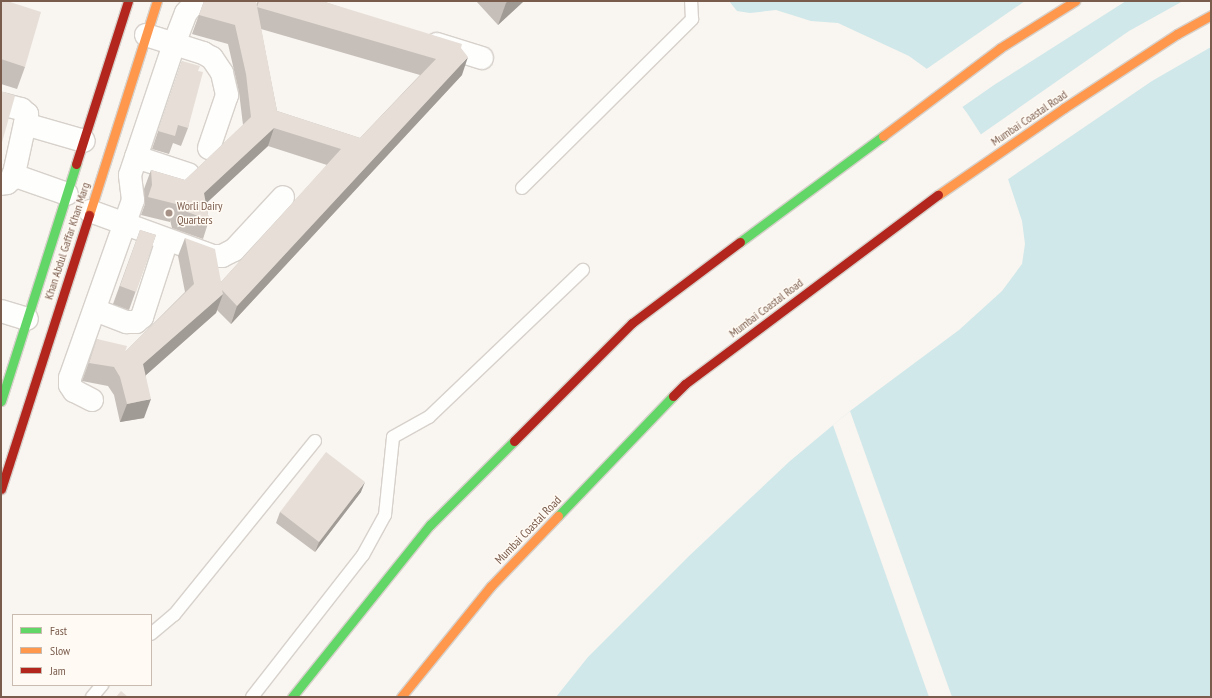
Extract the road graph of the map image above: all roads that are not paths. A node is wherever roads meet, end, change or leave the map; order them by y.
1 (128, 1) edge
2 (157, 1) edge
3 (196, 1) edge
4 (690, 1) edge
5 (1075, 1) edge
6 (1211, 15) edge
7 (146, 35) junction
8 (416, 37) edge
9 (174, 44) junction
10 (482, 58) dead end
11 (1, 104) edge
12 (25, 124) junction
13 (84, 141) junction
14 (209, 148) dead end
15 (136, 157) junction
16 (188, 174) dead end
17 (7, 179) edge
18 (522, 188) dead end
19 (67, 194) junction
20 (283, 197) dead end
21 (90, 211) junction
22 (126, 224) junction
23 (167, 240) junction
24 (583, 270) dead end
25 (95, 310) junction
26 (1, 311) edge
27 (27, 319) junction
28 (92, 400) dead end
29 (1, 401) edge
30 (315, 441) dead end
31 (1, 489) edge
32 (152, 633) edge
33 (101, 686) edge
34 (92, 697) edge
35 (252, 697) edge
36 (292, 697) edge
37 (401, 697) edge

1 - 13 main road, Khan Abdul Gaffar Khan Marg
2 - 7 main road, Khan Abdul Gaffar Khan Marg
3 - 9 street
4 - 18 lane
5 - 36 main road
6 - 37 main road, Mumbai Coastal Road
7 - 9 street
7 - 21 main road, Khan Abdul Gaffar Khan Marg
8 - 10 street
9 - 14 street
9 - 15 street
11 - 12 street
12 - 13 street
12 - 17 street
13 - 19 main road, Khan Abdul Gaffar Khan Marg
15 - 16 street
15 - 22 street
17 - 19 street
19 - 27 main road, Khan Abdul Gaffar Khan Marg
20 - 23 street
21 - 22 street
21 - 31 main road, Khan Abdul Gaffar Khan Marg
22 - 23 street
22 - 25 street
23 - 25 street
24 - 35 lane
25 - 28 street
26 - 27 street
27 - 29 main road, Khan Abdul Gaffar Khan Marg
30 - 32 lane
33 - 34 lane

